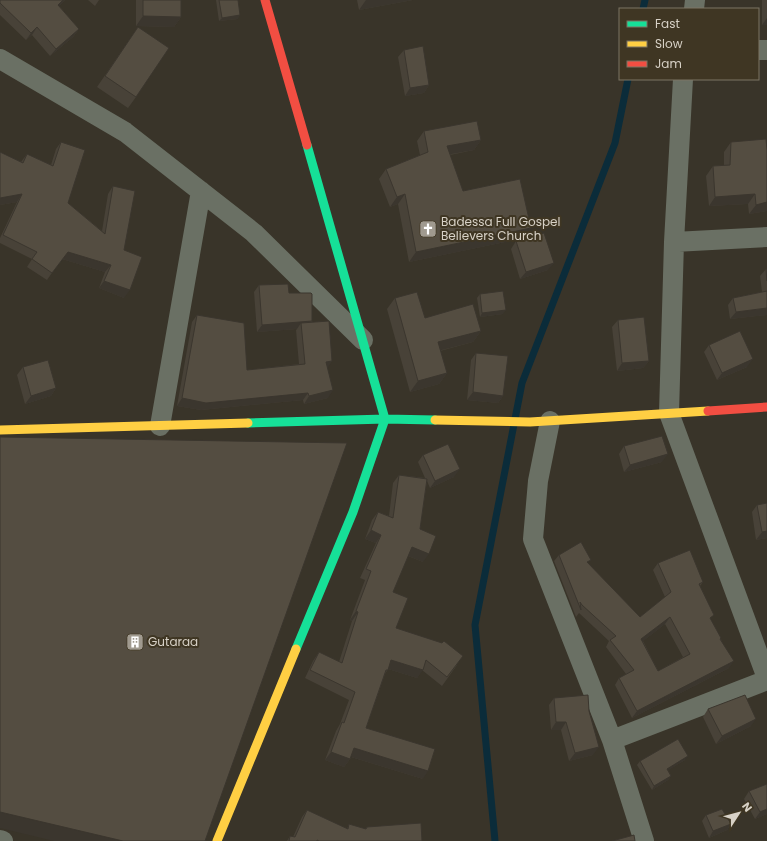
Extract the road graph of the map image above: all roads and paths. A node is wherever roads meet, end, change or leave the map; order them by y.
1 (265, 0) edge
2 (0, 60) edge
3 (683, 80) edge
4 (201, 191) junction
5 (767, 237) edge
6 (674, 242) junction
7 (364, 340) junction
8 (767, 407) edge
9 (669, 413) junction
10 (385, 419) junction
11 (550, 421) junction
12 (160, 426) junction
13 (0, 430) edge
14 (767, 679) edge
15 (612, 740) junction
16 (0, 840) edge
17 (3, 841) edge
18 (217, 841) edge
19 (644, 841) edge

1 - 7 street
2 - 4 street
3 - 6 street
4 - 7 street
4 - 12 street
5 - 6 street
6 - 9 street
7 - 10 street
8 - 9 street
9 - 11 street
9 - 14 street
10 - 11 street
10 - 12 street
10 - 18 street
11 - 15 street
12 - 13 street
14 - 15 street
15 - 19 street
16 - 17 street

